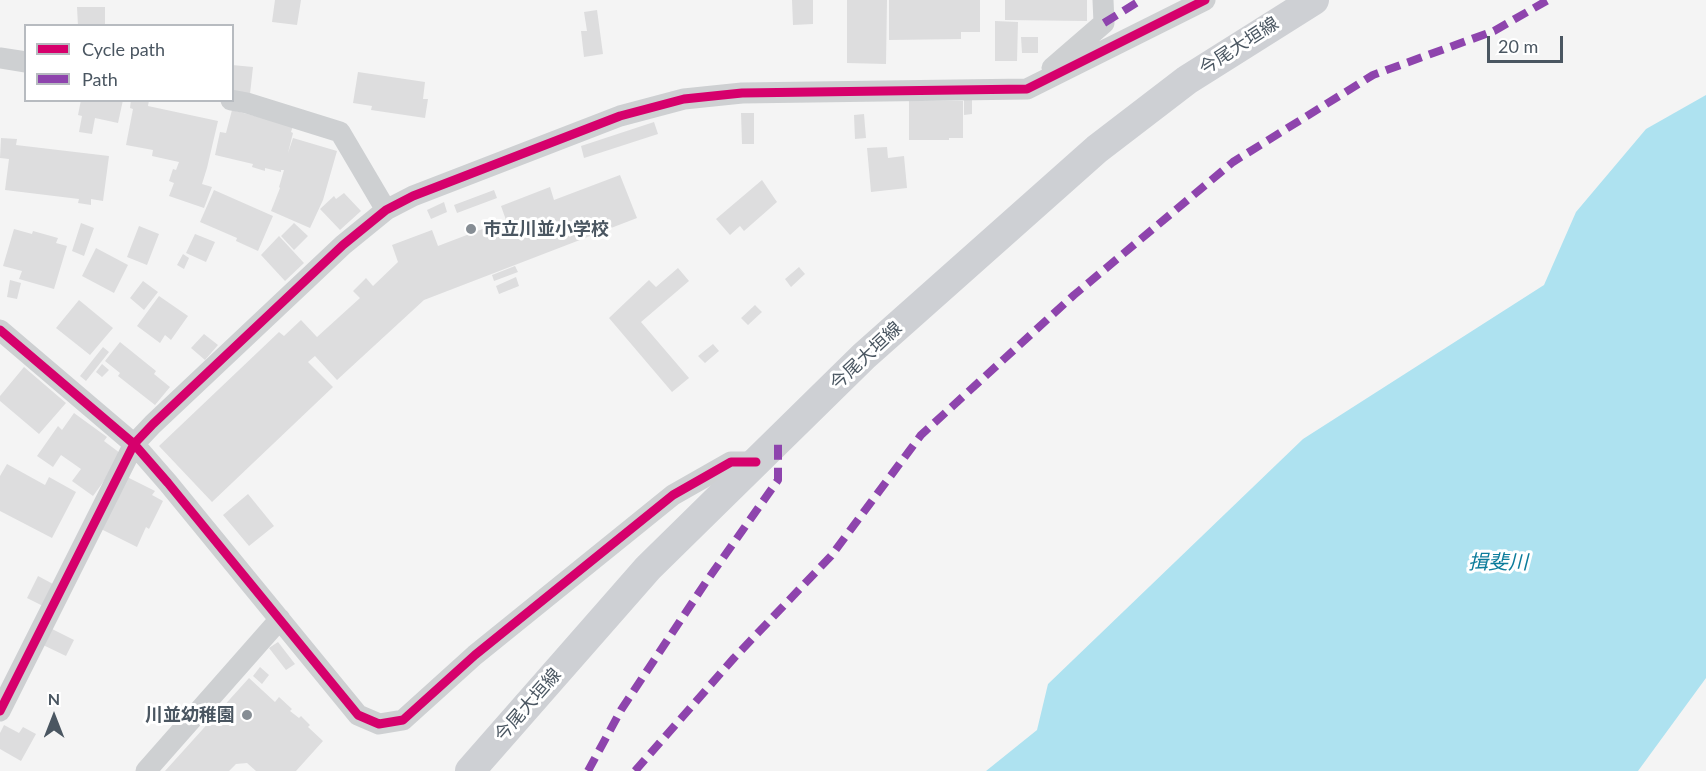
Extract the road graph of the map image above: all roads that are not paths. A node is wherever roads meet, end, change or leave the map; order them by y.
1 (1103, 0) edge
2 (1205, 0) edge
3 (1314, 0) edge
4 (0, 58) edge
5 (24, 62) edge
6 (1027, 89) junction
7 (234, 101) edge
8 (386, 210) junction
9 (0, 330) edge
10 (134, 444) junction
11 (756, 462) junction
12 (280, 619) junction
13 (0, 711) edge
14 (146, 771) edge
15 (470, 771) edge

1 - 6 street
2 - 6 street
3 - 11 main road, 今尾大垣線
4 - 5 street
6 - 8 street
7 - 8 street
8 - 10 street
9 - 10 street
10 - 12 street
10 - 13 street
11 - 12 street
11 - 15 main road, 今尾大垣線
12 - 14 street

